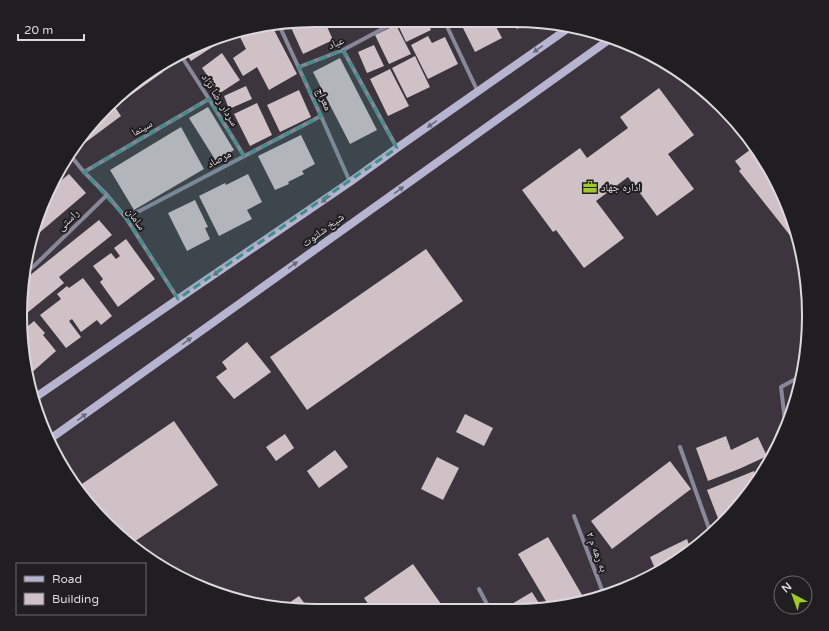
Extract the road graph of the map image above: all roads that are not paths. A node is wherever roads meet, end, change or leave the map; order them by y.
1 (386, 27) edge
2 (447, 27) edge
3 (281, 29) edge
4 (563, 32) edge
5 (606, 42) edge
6 (344, 50) junction
7 (183, 59) edge
8 (299, 67) junction
9 (478, 92) junction
10 (209, 99) junction
11 (321, 116) junction
12 (397, 148) junction
13 (244, 156) junction
14 (73, 159) edge
15 (84, 172) junction
16 (350, 182) junction
17 (107, 195) junction
18 (126, 218) junction
19 (31, 268) edge
20 (178, 299) junction
21 (794, 380) edge
22 (39, 396) edge
23 (784, 415) edge
24 (54, 436) edge
25 (680, 447) dead end
26 (574, 516) dead end
27 (709, 528) edge
28 (479, 589) dead end
29 (602, 590) edge
30 (487, 604) edge

1 - 6 street, عباد
2 - 9 street
3 - 8 street, معراج
4 -> 9 main road
24 -> 5 main road, شیخ شلتوت
6 - 8 street, عباد
6 - 12 street
7 - 10 street, سردار رضا نژاد
8 - 11 street, معراج
9 -> 12 main road
10 - 13 street, سردار رضا نژاد
10 - 15 street, سینما
11 - 13 street, مرصاد
11 - 16 street, معراج
12 - 16 main road
13 - 18 street, مرصاد
14 - 15 street, سامان
15 - 17 street, سامان
16 -> 20 main road
17 - 18 street, سامان
17 - 19 street, راستی
18 - 20 street, سامان
20 - 22 main road
21 - 23 street
25 - 27 street
26 - 29 street, به رهه م ۲
28 - 30 street

